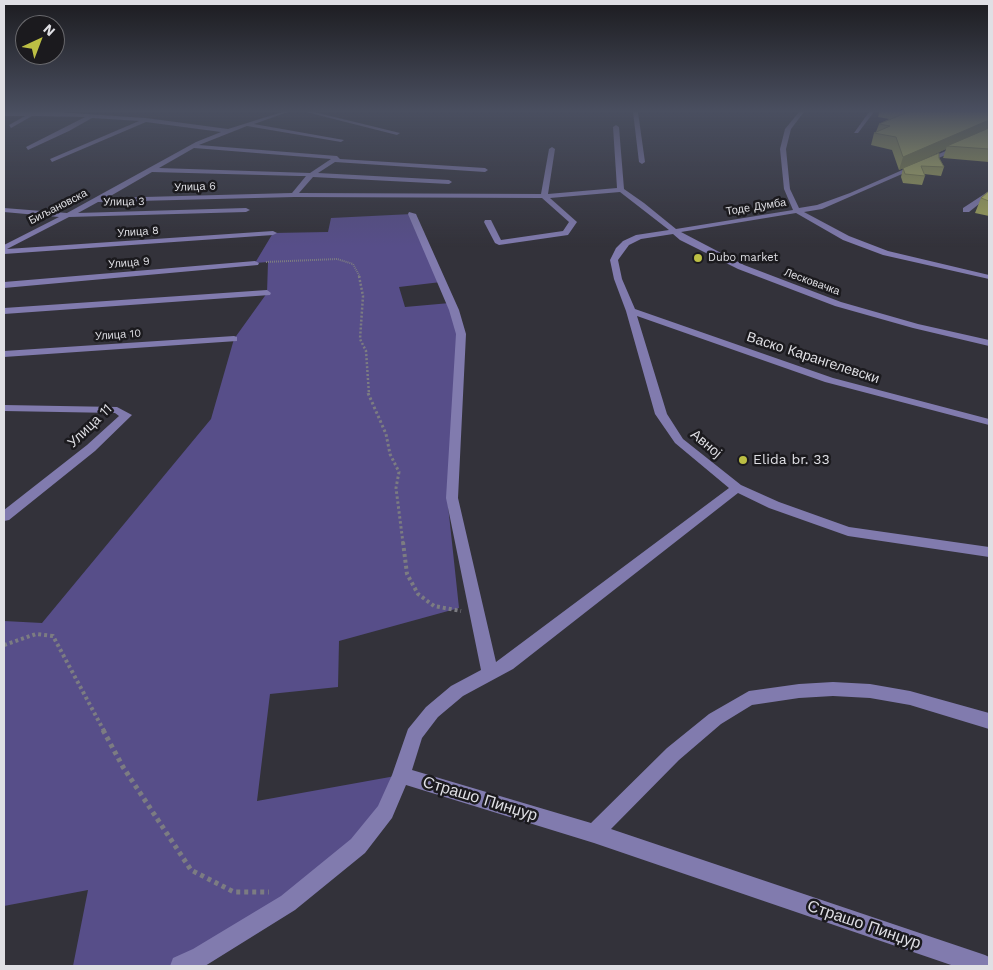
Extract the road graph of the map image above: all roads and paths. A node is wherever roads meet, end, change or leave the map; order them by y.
1 (58, 157) edge
2 (171, 157) edge
3 (292, 157) edge
4 (329, 157) edge
5 (551, 157) edge
6 (620, 157) edge
7 (641, 157) edge
8 (784, 157) edge
9 (936, 157) edge
10 (52, 160) dead end
11 (334, 160) junction
12 (642, 162) dead end
13 (149, 170) junction
14 (485, 170) dead end
15 (270, 173) junction
16 (311, 175) junction
17 (449, 182) dead end
18 (621, 190) junction
19 (989, 193) edge
20 (294, 194) junction
21 (544, 196) junction
22 (96, 200) junction
23 (4, 210) edge
24 (246, 210) dead end
25 (966, 210) dead end
26 (797, 211) junction
27 (67, 214) junction
28 (412, 214) dead end
29 (488, 222) dead end
30 (671, 230) junction
31 (273, 233) dead end
32 (4, 242) edge
33 (14, 242) junction
34 (4, 248) edge
35 (4, 252) edge
36 (255, 263) joint
37 (989, 277) edge
38 (4, 285) edge
39 (267, 293) dead end
40 (4, 311) edge
41 (631, 311) junction
42 (234, 339) dead end
43 (989, 343) edge
44 (4, 354) edge
45 (4, 408) edge
46 (989, 422) edge
47 (737, 488) junction
48 (4, 516) edge
49 (989, 552) edge
50 (478, 613) junction
51 (4, 645) edge
52 (490, 673) junction
53 (989, 721) edge
54 (401, 775) junction
55 (594, 834) junction
56 (271, 892) dead end
57 (181, 966) edge
58 (985, 966) edge

1 - 10 street
2 - 13 street, Биљановска
3 - 15 street
4 - 11 street
5 - 21 street
6 - 18 street
7 - 12 street
8 - 26 street, Тоде Думба
9 - 26 street
11 - 14 street
11 - 16 street
13 - 15 street
13 - 22 street, Биљановска
15 - 16 street
16 - 17 street
16 - 20 street
18 - 21 street, Улица 6
18 - 30 street, Лесковачка
19 - 25 street
20 - 21 street, Улица 6
20 - 22 street, Улица 6
21 - 29 street
22 - 27 street, Биљановска
23 - 27 street, Улица 3
24 - 27 street, Улица 3
26 - 30 street, Тоде Думба
26 - 37 street
27 - 33 street, Биљановска
28 - 50 street
30 - 41 street, Авној
30 - 43 street, Лесковачка
31 - 35 street, Улица 8
32 - 33 street
33 - 34 street, Биљановска
36 - 38 street, Улица 9
36 - 50 path
39 - 40 street
41 - 46 street, Васко Карангелевски
41 - 47 street, Авној
42 - 44 street, Улица 10
45 - 48 street, Улица 11
47 - 49 street, Авној
47 - 52 street
50 - 52 street
51 - 56 path
52 - 54 street
53 - 55 street
54 - 55 street, Страшо Пинџур
54 - 57 street
55 - 58 street, Страшо Пинџур

